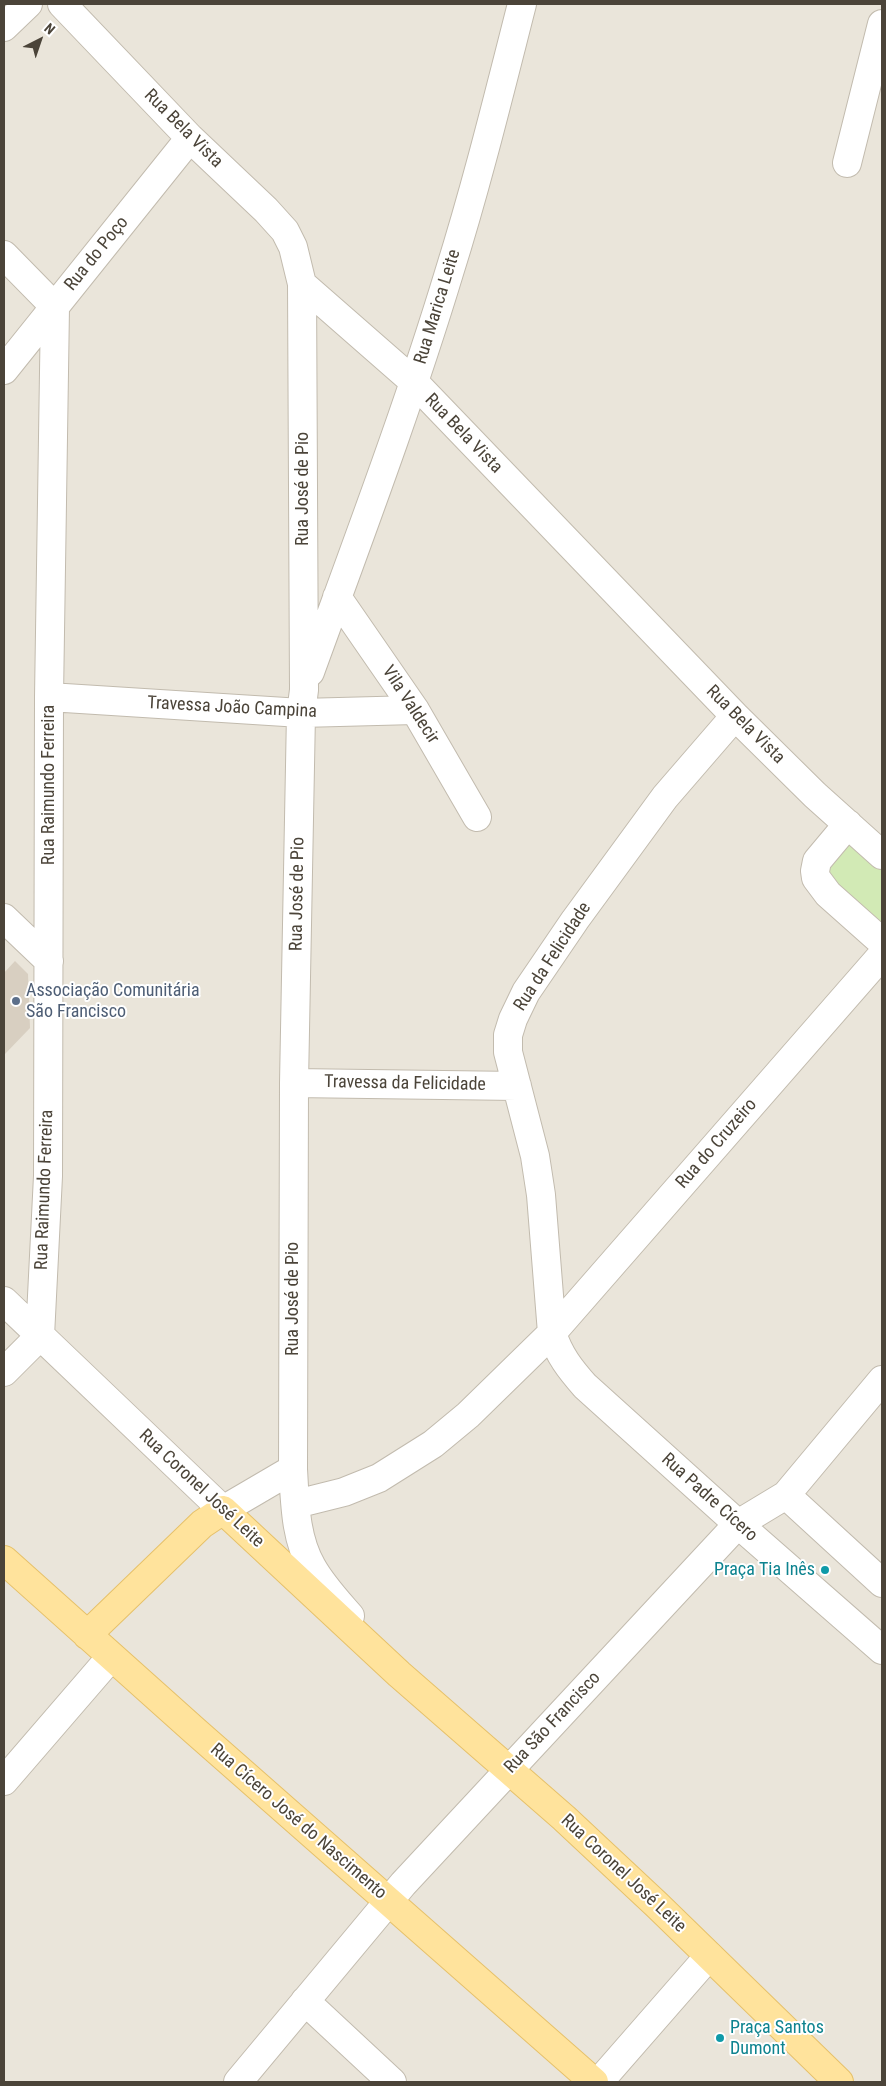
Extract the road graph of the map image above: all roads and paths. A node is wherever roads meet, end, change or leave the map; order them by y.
1 (28, 4) edge
2 (62, 4) edge
3 (522, 4) edge
4 (882, 24) edge
5 (4, 27) edge
6 (190, 138) junction
7 (847, 163) dead end
8 (4, 254) edge
9 (302, 284) junction
10 (55, 307) junction
11 (4, 370) edge
12 (414, 382) junction
13 (337, 597) junction
14 (50, 697) junction
15 (302, 701) junction
16 (415, 710) junction
17 (735, 716) junction
18 (477, 818) dead end
19 (848, 824) junction
20 (880, 849) edge
21 (4, 918) edge
22 (882, 942) edge
23 (882, 954) edge
24 (49, 961) junction
25 (294, 1083) junction
26 (516, 1086) junction
27 (4, 1302) edge
28 (552, 1333) junction
29 (40, 1336) junction
30 (4, 1372) edge
31 (882, 1380) edge
32 (293, 1469) junction
33 (786, 1495) junction
34 (296, 1504) junction
35 (223, 1510) junction
36 (738, 1524) junction
37 (4, 1560) edge
38 (882, 1583) edge
39 (87, 1635) junction
40 (882, 1650) edge
41 (111, 1657) junction
42 (399, 1674) junction
43 (509, 1770) junction
44 (4, 1781) edge
45 (388, 1901) junction
46 (709, 1956) junction
47 (305, 2001) junction
48 (238, 2082) edge
49 (392, 2082) edge
50 (594, 2082) edge
51 (600, 2082) edge
52 (839, 2082) edge

1 - 5 street
2 - 6 street, Rua Bela Vista
3 - 12 street, Rua Marica Leite
4 - 7 street
6 - 9 street, Rua Bela Vista
6 - 10 street, Rua do Poço
8 - 10 street
9 - 12 street, Rua Bela Vista
9 - 15 street, Rua José de Pio
10 - 11 street, Rua do Poço
10 - 14 street, Rua Raimundo Ferreira
12 - 13 street, Rua Marica Leite
12 - 17 street, Rua Bela Vista
13 - 15 street, Rua Marica Leite
13 - 16 street, Vila Valdecir
14 - 15 street, Travessa João Campina
14 - 24 street, Rua Raimundo Ferreira
15 - 16 street, Travessa João Campina
15 - 25 street, Rua José de Pio
16 - 18 street, Vila Valdecir
17 - 19 street, Rua Bela Vista
17 - 26 street, Rua da Felicidade
19 - 20 street, Rua Bela Vista
19 - 22 street
21 - 24 street
23 - 28 street, Rua do Cruzeiro
24 - 29 street, Rua Raimundo Ferreira
25 - 26 street, Travessa da Felicidade
25 - 32 street, Rua José de Pio
26 - 28 street, Rua da Felicidade
27 - 29 street, Rua Coronel José Leite
28 - 34 street, Rua do Cruzeiro
28 - 36 street, Rua Padre Cícero
29 - 30 street
29 - 35 street, Rua Coronel José Leite
31 - 33 street, Rua São Francisco
32 - 34 street, Rua José de Pio
32 - 35 street
33 - 36 street, Rua São Francisco
33 - 38 street
34 - 42 street, Rua Coronel José Leite
35 - 39 main road
35 - 42 main road, Rua Coronel José Leite
36 - 40 street, Rua Padre Cícero
36 - 43 street, Rua São Francisco
37 - 39 main road, Rua Cícero José do Nascimento
39 - 41 main road, Rua Cícero José do Nascimento
41 - 44 street
41 - 45 main road, Rua Cícero José do Nascimento
42 - 43 main road, Rua Coronel José Leite
43 - 45 street, Rua São Francisco
43 - 46 main road, Rua Coronel José Leite
45 - 47 street, Rua São Francisco
45 - 50 main road, Rua Cícero José do Nascimento
46 - 51 street
46 - 52 main road, Rua Coronel José Leite
47 - 48 street, Rua São Francisco
47 - 49 street

